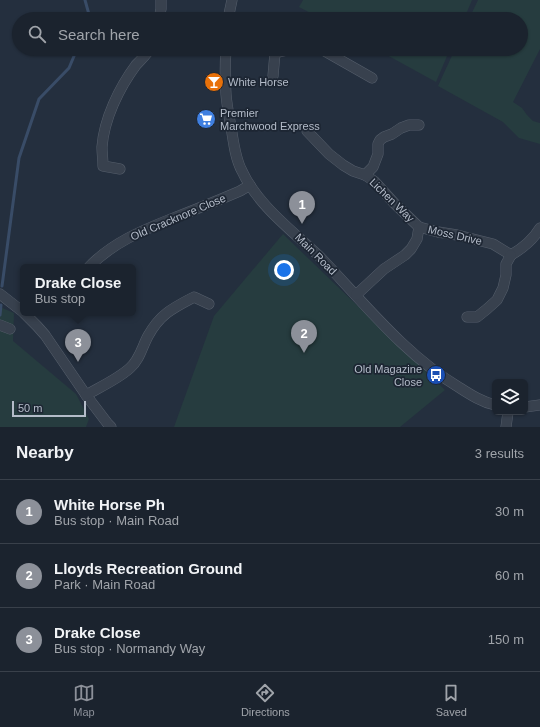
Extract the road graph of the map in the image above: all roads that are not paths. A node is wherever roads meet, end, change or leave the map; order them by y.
1 (161, 0) edge
2 (232, 0) edge
3 (160, 12) edge
4 (229, 12) edge
5 (144, 56) edge
6 (226, 56) edge
7 (274, 56) edge
8 (333, 56) edge
9 (273, 76) dead end
10 (372, 78) dead end
11 (419, 125) dead end
12 (307, 131) dead end
13 (120, 169) dead end
14 (365, 175) junction
15 (250, 186) junction
16 (420, 227) junction
17 (540, 228) edge
18 (511, 255) junction
19 (93, 264) edge
20 (0, 294) edge
21 (356, 295) junction
22 (209, 304) dead end
23 (20, 309) edge
24 (28, 316) edge
25 (467, 318) dead end
26 (86, 395) junction
27 (492, 404) edge
28 (540, 405) edge
29 (528, 407) edge
30 (508, 415) edge
31 (108, 426) edge
32 (506, 427) edge

1 - 3 street
2 - 4 street
5 - 13 street
6 - 15 street, Main Road
7 - 9 street
8 - 10 street
11 - 14 street
12 - 14 street, Lichen Way
14 - 16 street, Lichen Way
15 - 19 street, Old Cracknore Close
15 - 21 street, Main Road
16 - 18 street, Moss Drive
16 - 21 street, Moss Drive
17 - 18 street
18 - 25 street
20 - 23 street
21 - 27 street, Main Road
22 - 26 street
24 - 26 street
26 - 31 street
28 - 29 street
30 - 32 street

